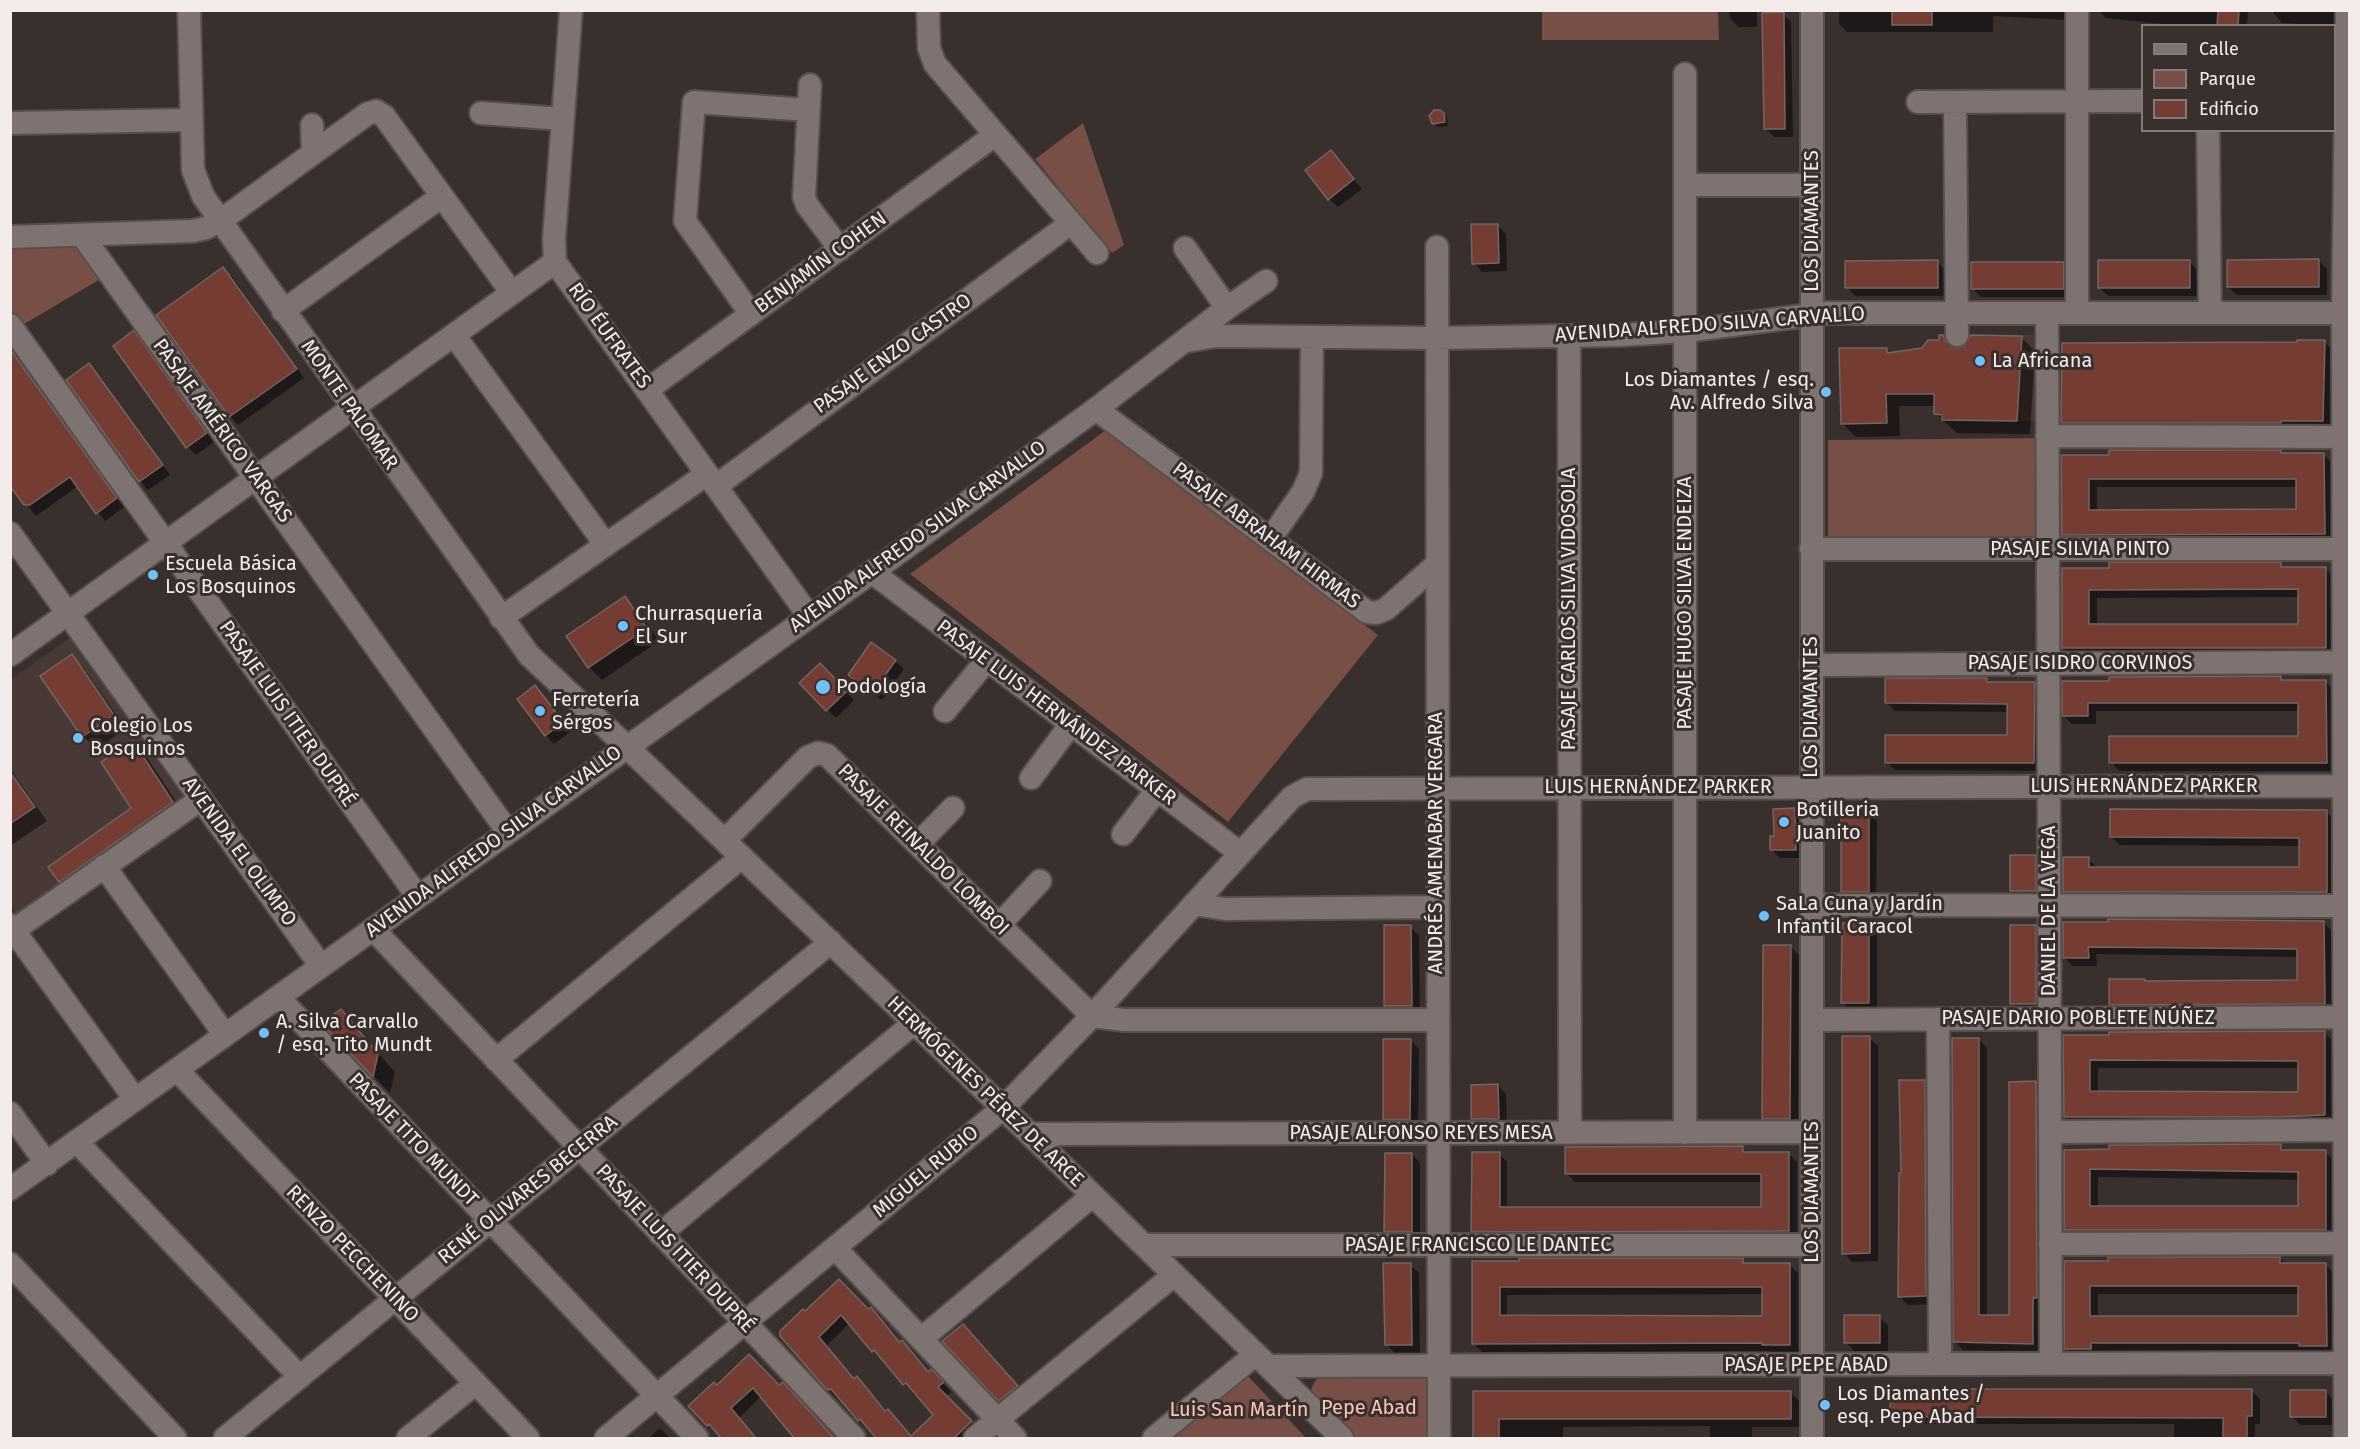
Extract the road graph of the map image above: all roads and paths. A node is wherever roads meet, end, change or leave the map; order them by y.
1 (189, 10) edge
2 (571, 10) edge
3 (928, 10) edge
4 (1812, 10) edge
5 (2077, 10) edge
6 (2347, 10) edge
7 (1685, 74) dead end
8 (810, 85) dead end
9 (2141, 101) edge
10 (2347, 101) edge
11 (1918, 102) dead end
12 (1954, 102) junction
13 (2077, 102) junction
14 (808, 110) junction
15 (481, 113) dead end
16 (563, 119) junction
17 (192, 120) junction
18 (10, 123) edge
19 (312, 125) dead end
20 (2208, 132) edge
21 (995, 135) junction
22 (313, 153) junction
23 (1685, 185) junction
24 (1812, 185) junction
25 (442, 196) junction
26 (220, 221) junction
27 (1071, 223) junction
28 (82, 235) junction
29 (10, 237) edge
30 (1437, 247) dead end
31 (1185, 248) dead end
32 (840, 249) junction
33 (1097, 253) dead end
34 (555, 262) junction
35 (1266, 281) dead end
36 (512, 293) junction
37 (1227, 308) junction
38 (283, 311) junction
39 (2047, 313) junction
40 (2077, 313) junction
41 (2210, 313) junction
42 (2346, 313) edge
43 (751, 314) junction
44 (1812, 314) junction
45 (1957, 324) junction
46 (10, 325) edge
47 (1685, 331) junction
48 (454, 335) junction
49 (1569, 336) junction
50 (1312, 337) junction
51 (1436, 338) junction
52 (1180, 344) junction
53 (647, 390) junction
54 (352, 409) junction
55 (1096, 409) junction
56 (2047, 436) junction
57 (2346, 437) edge
58 (255, 478) junction
59 (711, 480) junction
60 (10, 534) edge
61 (1270, 539) junction
62 (166, 543) junction
63 (606, 545) junction
64 (1811, 549) junction
65 (2048, 549) junction
66 (2346, 549) edge
67 (1436, 565) junction
68 (872, 572) junction
69 (68, 613) junction
70 (809, 616) junction
71 (501, 618) junction
72 (10, 655) edge
73 (987, 660) junction
74 (2346, 662) edge
75 (1811, 664) junction
76 (2048, 664) junction
77 (945, 711) dead end
78 (1071, 724) junction
79 (627, 747) junction
80 (1031, 778) dead end
81 (2049, 786) junction
82 (2347, 786) edge
83 (1436, 787) junction
84 (1570, 787) junction
85 (1685, 787) junction
86 (1811, 787) junction
87 (1157, 789) junction
88 (1292, 797) joint
89 (201, 799) junction
90 (953, 808) dead end
91 (508, 832) junction
92 (1124, 834) dead end
93 (725, 840) junction
94 (918, 844) junction
95 (1240, 853) junction
96 (742, 857) junction
97 (104, 866) junction
98 (1040, 881) dead end
99 (418, 897) junction
100 (1194, 903) junction
101 (1811, 905) junction
102 (2049, 906) junction
103 (2344, 906) junction
104 (1436, 907) junction
105 (999, 925) junction
106 (12, 927) edge
107 (373, 929) junction
108 (831, 942) junction
109 (321, 966) junction
110 (278, 997) junction
111 (1092, 1016) junction
112 (2344, 1017) junction
113 (2049, 1018) junction
114 (1938, 1019) junction
115 (1437, 1020) junction
116 (1812, 1020) junction
117 (914, 1023) junction
118 (225, 1035) junction
119 (496, 1060) junction
120 (177, 1070) junction
121 (135, 1100) junction
122 (1003, 1108) junction
123 (10, 1113) edge
124 (2344, 1130) junction
125 (1812, 1132) junction
126 (2050, 1132) junction
127 (1437, 1133) junction
128 (1570, 1133) junction
129 (1685, 1133) junction
130 (1030, 1134) junction
131 (76, 1142) junction
132 (579, 1148) junction
133 (47, 1164) junction
134 (10, 1189) edge
135 (1092, 1196) junction
136 (490, 1221) junction
137 (660, 1234) junction
138 (2344, 1243) junction
139 (2050, 1244) junction
140 (1144, 1245) junction
141 (1438, 1245) junction
142 (1812, 1245) junction
143 (835, 1248) junction
144 (10, 1264) edge
145 (1174, 1275) junction
146 (395, 1299) junction
147 (745, 1323) junction
148 (921, 1339) junction
149 (1262, 1360) junction
150 (2347, 1362) edge
151 (1812, 1364) junction
152 (1940, 1364) junction
153 (2050, 1364) junction
154 (1438, 1365) junction
155 (300, 1377) junction
156 (475, 1384) junction
157 (656, 1396) junction
158 (998, 1420) junction
159 (175, 1438) edge
160 (225, 1438) edge
161 (408, 1438) edge
162 (528, 1438) edge
163 (606, 1438) edge
164 (697, 1438) edge
165 (854, 1438) edge
166 (975, 1438) edge
167 (1015, 1438) edge
168 (1154, 1438) edge
169 (1342, 1438) edge
170 (1439, 1438) edge
171 (1812, 1438) edge
172 (2345, 1438) edge

1 - 17 street, MONTE PALOMAR
2 - 16 street, RÍO ÉUFRATES
3 - 21 street
4 - 24 street, LOS DIAMANTES
5 - 13 street
6 - 10 street
7 - 23 street, PASAJE HUGO SILVA ENDEIZA
8 - 14 street
9 - 13 street
10 - 42 street
11 - 12 street
12 - 13 street
12 - 45 street
13 - 40 street
14 - 32 street
14 - 43 street
15 - 16 street
16 - 34 street, RÍO ÉUFRATES
17 - 18 street
17 - 26 street, MONTE PALOMAR
19 - 22 street
20 - 41 street
21 - 27 street
21 - 32 street, BENJAMÍN COHEN
22 - 25 street
22 - 26 street
23 - 24 street
23 - 47 street, PASAJE HUGO SILVA ENDEIZA
24 - 44 street, LOS DIAMANTES
25 - 36 street
25 - 38 street
26 - 28 street
26 - 38 street, MONTE PALOMAR
27 - 33 street
27 - 59 street, PASAJE ENZO CASTRO
28 - 29 street
28 - 58 street, PASAJE AMÉRICO VARGAS
30 - 51 street, ANDRÉS AMENABAR VERGARA
31 - 37 street
32 - 43 street, BENJAMÍN COHEN
34 - 36 street
34 - 53 street, RÍO ÉUFRATES
35 - 37 street, AVENIDA ALFREDO SILVA CARVALLO
36 - 48 street
37 - 52 street, AVENIDA ALFREDO SILVA CARVALLO
38 - 54 street, MONTE PALOMAR
39 - 40 street, AVENIDA ALFREDO SILVA CARVALLO
39 - 45 street, AVENIDA ALFREDO SILVA CARVALLO
39 - 56 street, DANIEL DE LA VEGA
40 - 41 street, AVENIDA ALFREDO SILVA CARVALLO
41 - 42 street, AVENIDA ALFREDO SILVA CARVALLO
42 - 57 street
43 - 53 street, BENJAMÍN COHEN
44 - 45 street, AVENIDA ALFREDO SILVA CARVALLO
44 - 47 street, AVENIDA ALFREDO SILVA CARVALLO
44 - 64 street, LOS DIAMANTES
46 - 62 street, PASAJE LUIS ITIER DUPRÉ
47 - 49 street, AVENIDA ALFREDO SILVA CARVALLO
47 - 85 street, PASAJE HUGO SILVA ENDEIZA
48 - 54 street
48 - 63 street
49 - 51 street, AVENIDA ALFREDO SILVA CARVALLO
49 - 84 street, PASAJE CARLOS SILVA VIDOSOLA
50 - 51 street, AVENIDA ALFREDO SILVA CARVALLO
50 - 52 street, AVENIDA ALFREDO SILVA CARVALLO
50 - 61 street
51 - 67 street, ANDRÉS AMENABAR VERGARA
52 - 55 street, AVENIDA ALFREDO SILVA CARVALLO
53 - 59 street, RÍO ÉUFRATES
54 - 58 street
54 - 71 street, MONTE PALOMAR
55 - 61 street, PASAJE ABRAHAM HIRMAS
55 - 68 street, AVENIDA ALFREDO SILVA CARVALLO
56 - 57 street
56 - 65 street, DANIEL DE LA VEGA
57 - 66 street
58 - 62 street
58 - 91 street, PASAJE AMÉRICO VARGAS
59 - 63 street, PASAJE ENZO CASTRO
59 - 70 street, RÍO ÉUFRATES
60 - 69 street, AVENIDA EL OLIMPO
61 - 67 street, PASAJE ABRAHAM HIRMAS
62 - 69 street
62 - 99 street, PASAJE LUIS ITIER DUPRÉ
63 - 71 street, PASAJE ENZO CASTRO
64 - 65 street, PASAJE SILVIA PINTO
64 - 75 street, LOS DIAMANTES
65 - 66 street, PASAJE SILVIA PINTO
65 - 76 street, DANIEL DE LA VEGA
66 - 74 street
67 - 83 street, ANDRÉS AMENABAR VERGARA
68 - 70 street, AVENIDA ALFREDO SILVA CARVALLO
68 - 73 street, PASAJE LUIS HERNÁNDEZ PARKER
69 - 72 street
69 - 89 street, AVENIDA EL OLIMPO
70 - 79 street, AVENIDA ALFREDO SILVA CARVALLO
71 - 79 street, MONTE PALOMAR
73 - 77 street
73 - 78 street, PASAJE LUIS HERNÁNDEZ PARKER
74 - 76 street, PASAJE ISIDRO CORVINOS
74 - 82 street
75 - 76 street, PASAJE ISIDRO CORVINOS
75 - 86 street, LOS DIAMANTES
76 - 81 street, DANIEL DE LA VEGA
78 - 80 street
78 - 87 street, PASAJE LUIS HERNÁNDEZ PARKER
79 - 91 street, AVENIDA ALFREDO SILVA CARVALLO
79 - 93 street, HERMÓGENES PÉREZ DE ARCE
81 - 82 street, LUIS HERNÁNDEZ PARKER
81 - 86 street, LUIS HERNÁNDEZ PARKER
81 - 102 street, DANIEL DE LA VEGA
82 - 103 street
83 - 84 street, LUIS HERNÁNDEZ PARKER
83 - 88 street, LUIS HERNÁNDEZ PARKER
83 - 104 street, ANDRÉS AMENABAR VERGARA
84 - 85 street, LUIS HERNÁNDEZ PARKER
84 - 128 street, PASAJE CARLOS SILVA VIDOSOLA
85 - 86 street, LUIS HERNÁNDEZ PARKER
85 - 129 street, PASAJE HUGO SILVA ENDEIZA
86 - 101 street, LOS DIAMANTES
87 - 92 street
87 - 95 street, PASAJE LUIS HERNÁNDEZ PARKER
88 - 95 street, MIGUEL RUBIO
89 - 97 street
89 - 109 street, AVENIDA EL OLIMPO
90 - 94 street
91 - 99 street, AVENIDA ALFREDO SILVA CARVALLO
93 - 94 street, PASAJE REINALDO LOMBOI
93 - 96 street, HERMÓGENES PÉREZ DE ARCE
94 - 105 street, PASAJE REINALDO LOMBOI
95 - 100 street, MIGUEL RUBIO
96 - 108 street, HERMÓGENES PÉREZ DE ARCE
96 - 119 street
97 - 106 street
97 - 118 street
98 - 105 street
99 - 107 street, AVENIDA ALFREDO SILVA CARVALLO
100 - 104 street
100 - 111 street, MIGUEL RUBIO
101 - 102 street
101 - 116 street, LOS DIAMANTES
102 - 103 street
102 - 113 street, DANIEL DE LA VEGA
103 - 112 street
104 - 115 street, ANDRÉS AMENABAR VERGARA
105 - 111 street, PASAJE REINALDO LOMBOI
106 - 121 street
107 - 109 street, AVENIDA ALFREDO SILVA CARVALLO
107 - 119 street, PASAJE LUIS ITIER DUPRÉ
108 - 117 street, HERMÓGENES PÉREZ DE ARCE
108 - 132 street, RENÉ OLIVARES BECERRA
109 - 110 street, AVENIDA ALFREDO SILVA CARVALLO
110 - 118 street, AVENIDA ALFREDO SILVA CARVALLO
110 - 136 street, PASAJE TITO MUNDT
111 - 115 street
111 - 122 street, MIGUEL RUBIO
112 - 113 street, PASAJE DARIO POBLETE NÚÑEZ
112 - 124 street
113 - 114 street, PASAJE DARIO POBLETE NÚÑEZ
113 - 126 street, DANIEL DE LA VEGA
114 - 116 street, PASAJE DARIO POBLETE NÚÑEZ
114 - 152 street
115 - 127 street, ANDRÉS AMENABAR VERGARA
116 - 125 street, LOS DIAMANTES
117 - 122 street, HERMÓGENES PÉREZ DE ARCE
117 - 137 street
118 - 120 street, AVENIDA ALFREDO SILVA CARVALLO
119 - 132 street, PASAJE LUIS ITIER DUPRÉ
120 - 121 street, AVENIDA ALFREDO SILVA CARVALLO
120 - 146 street, RENZO PECCHENINO
121 - 131 street, AVENIDA ALFREDO SILVA CARVALLO
122 - 130 street, HERMÓGENES PÉREZ DE ARCE
122 - 143 street, MIGUEL RUBIO
123 - 133 street
124 - 126 street
124 - 138 street
125 - 129 street, PASAJE ALFONSO REYES MESA
125 - 142 street, LOS DIAMANTES
126 - 139 street, DANIEL DE LA VEGA
127 - 128 street, PASAJE ALFONSO REYES MESA
127 - 130 street, PASAJE ALFONSO REYES MESA
127 - 141 street, ANDRÉS AMENABAR VERGARA
128 - 129 street, PASAJE ALFONSO REYES MESA
130 - 135 street, HERMÓGENES PÉREZ DE ARCE
131 - 133 street, AVENIDA ALFREDO SILVA CARVALLO
131 - 155 street
132 - 136 street, RENÉ OLIVARES BECERRA
132 - 137 street, PASAJE LUIS ITIER DUPRÉ
133 - 134 street, AVENIDA ALFREDO SILVA CARVALLO
135 - 140 street, HERMÓGENES PÉREZ DE ARCE
135 - 148 street
136 - 146 street, RENÉ OLIVARES BECERRA
136 - 157 street, PASAJE TITO MUNDT
137 - 147 street, PASAJE LUIS ITIER DUPRÉ
138 - 139 street
138 - 150 street
139 - 153 street, DANIEL DE LA VEGA
140 - 141 street, PASAJE FRANCISCO LE DANTEC
140 - 145 street, HERMÓGENES PÉREZ DE ARCE
141 - 142 street, PASAJE FRANCISCO LE DANTEC
141 - 154 street, ANDRÉS AMENABAR VERGARA
142 - 151 street, LOS DIAMANTES
143 - 147 street, MIGUEL RUBIO
143 - 148 street
144 - 159 street
145 - 149 street, HERMÓGENES PÉREZ DE ARCE
145 - 158 street
146 - 155 street, RENÉ OLIVARES BECERRA
146 - 156 street, RENZO PECCHENINO
147 - 157 street, MIGUEL RUBIO
147 - 165 street, PASAJE LUIS ITIER DUPRÉ
148 - 158 street
149 - 154 street, PASAJE PEPE ABAD
149 - 168 street
149 - 169 street, HERMÓGENES PÉREZ DE ARCE
150 - 153 street, PASAJE PEPE ABAD
150 - 172 street
151 - 152 street, PASAJE PEPE ABAD
151 - 154 street, PASAJE PEPE ABAD
151 - 171 street, LOS DIAMANTES
152 - 153 street, PASAJE PEPE ABAD
154 - 170 street, ANDRÉS AMENABAR VERGARA
155 - 160 street, RENÉ OLIVARES BECERRA
156 - 161 street
156 - 162 street, RENZO PECCHENINO
157 - 163 street, MIGUEL RUBIO
157 - 164 street, PASAJE TITO MUNDT
158 - 166 street
158 - 167 street

